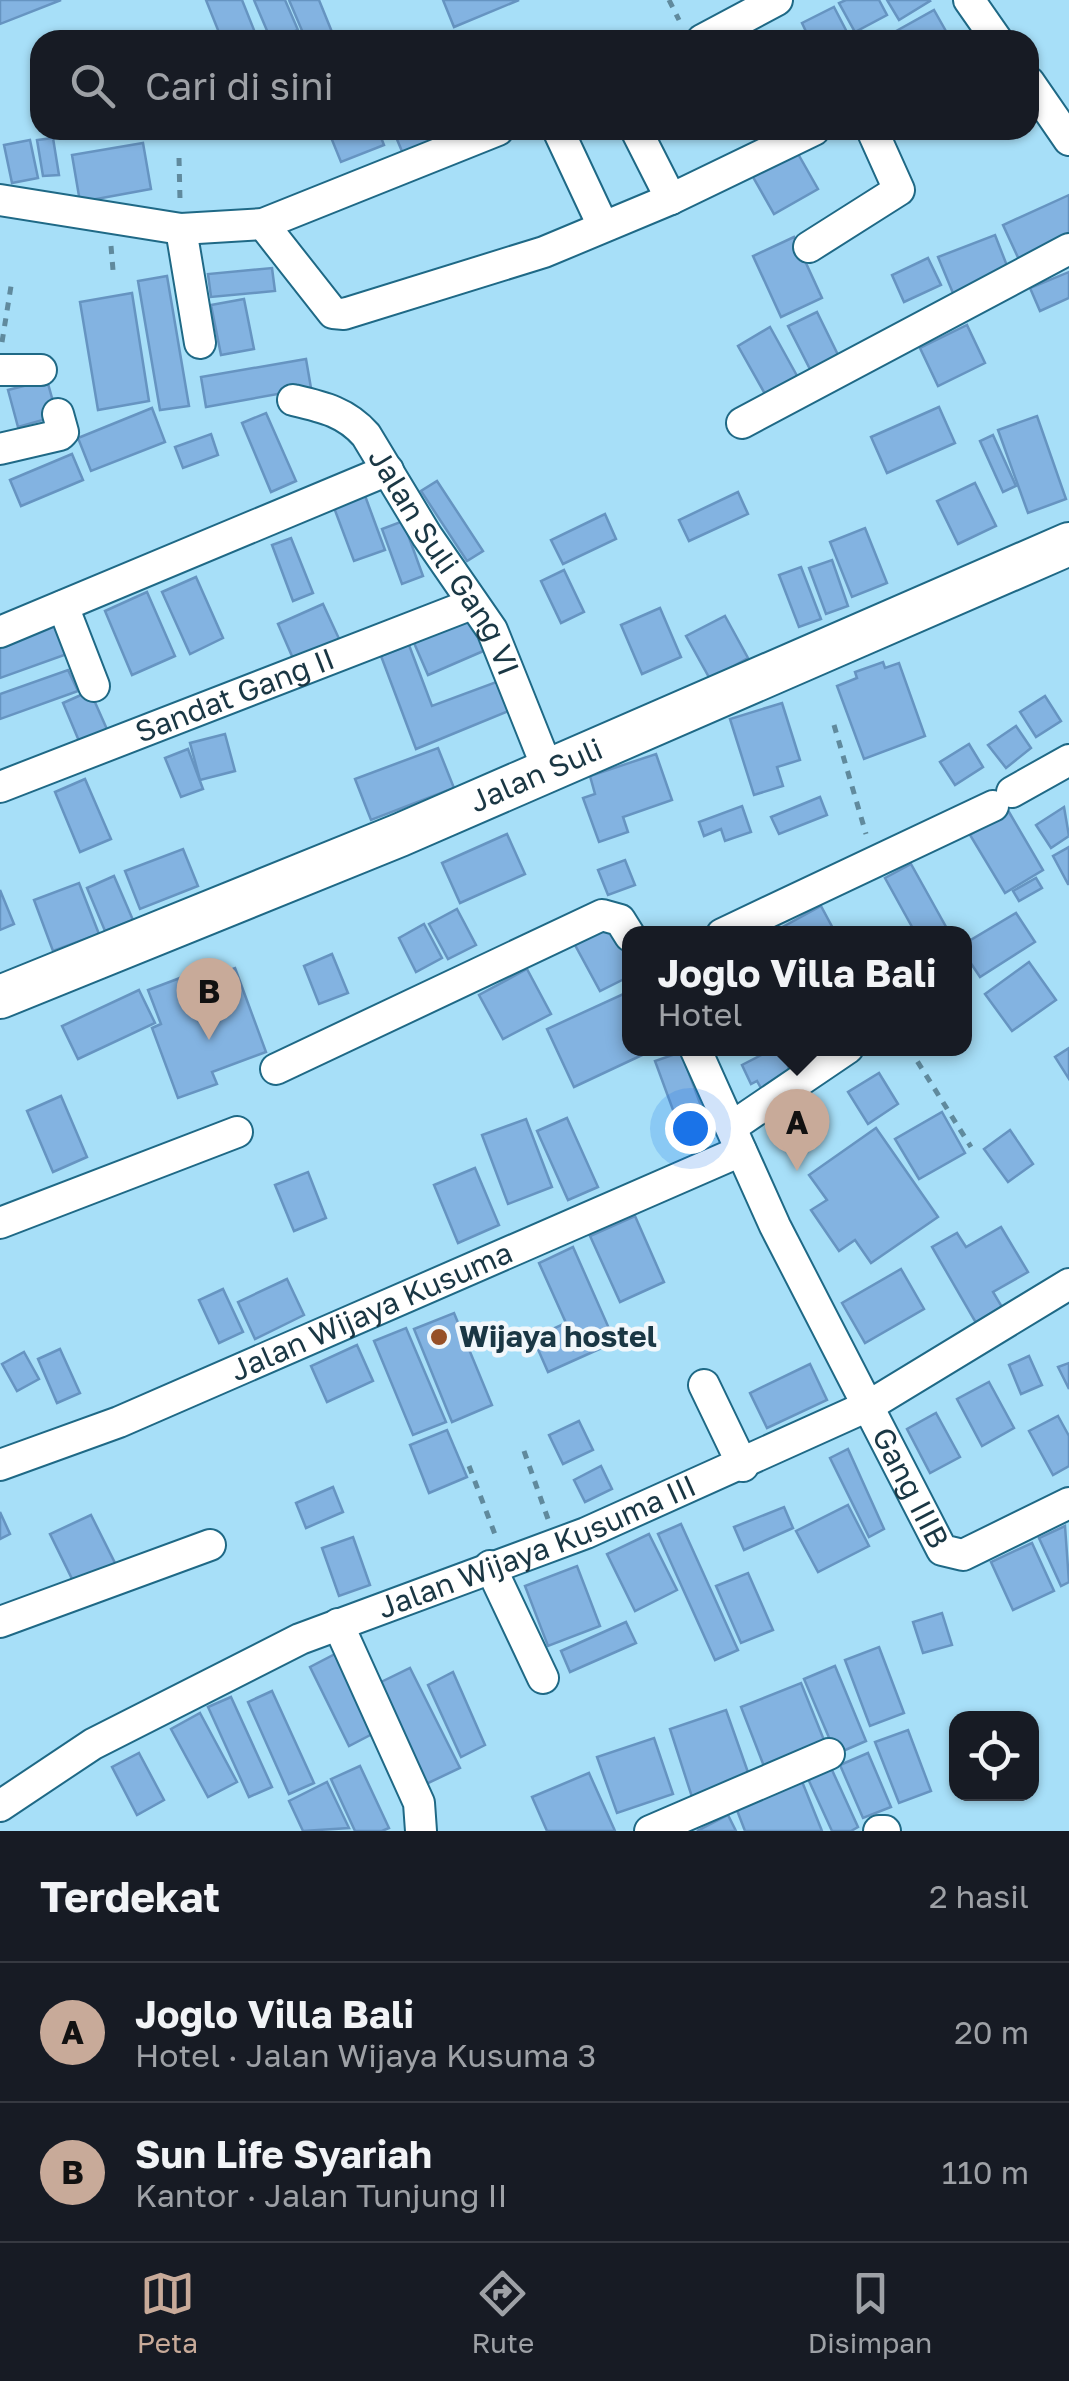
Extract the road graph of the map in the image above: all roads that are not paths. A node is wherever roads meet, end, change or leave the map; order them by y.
1 (777, 0) edge
2 (969, 0) edge
3 (721, 30) edge
4 (990, 30) edge
5 (1039, 96) edge
6 (473, 140) edge
7 (563, 140) edge
8 (641, 140) edge
9 (793, 140) edge
10 (876, 140) edge
11 (1069, 140) edge
12 (671, 198) junction
13 (0, 200) edge
14 (263, 224) junction
15 (603, 226) junction
16 (182, 229) junction
17 (810, 248) dead end
18 (1069, 249) edge
19 (200, 343) dead end
20 (0, 370) edge
21 (42, 370) dead end
22 (294, 400) dead end
23 (58, 414) dead end
24 (742, 423) dead end
25 (0, 450) edge
26 (388, 470) junction
27 (1069, 544) edge
28 (472, 604) junction
29 (63, 606) junction
30 (0, 632) edge
31 (94, 686) dead end
32 (1069, 760) edge
33 (548, 770) junction
34 (0, 787) edge
35 (624, 926) edge
36 (739, 926) edge
37 (0, 997) edge
38 (698, 1056) edge
39 (838, 1056) edge
40 (276, 1070) dead end
41 (237, 1132) dead end
42 (737, 1138) junction
43 (0, 1222) edge
44 (1069, 1284) edge
45 (704, 1385) dead end
46 (870, 1405) junction
47 (0, 1465) edge
48 (742, 1466) junction
49 (1069, 1503) edge
50 (210, 1544) dead end
51 (498, 1563) junction
52 (0, 1622) edge
53 (338, 1624) junction
54 (543, 1678) dead end
55 (829, 1754) dead end
56 (0, 1806) edge
57 (421, 1831) edge
58 (650, 1831) edge

1 - 3 street
2 - 4 street
5 - 11 street
6 - 14 street
7 - 15 street
8 - 12 street
9 - 12 street
10 - 17 street
12 - 15 street
13 - 16 street
14 - 15 street
14 - 16 street
16 - 19 street
18 - 24 street
20 - 21 street
22 - 26 street, Jalan Suli Gang VI
23 - 25 street
26 - 28 street, Jalan Suli Gang VI
26 - 29 street
27 - 33 main road, Jalan Suli
28 - 33 street, Jalan Suli Gang VI
28 - 34 street, Sandat Gang II
29 - 30 street
29 - 31 street
32 - 36 street
33 - 37 main road, Jalan Suli
35 - 40 street
38 - 42 street
39 - 42 street, Jalan Wijaya Kusuma
41 - 43 street
42 - 46 street
42 - 47 street, Jalan Wijaya Kusuma
44 - 46 street, Jalan Wijaya Kusuma III
45 - 48 street
46 - 48 street, Jalan Wijaya Kusuma III
46 - 49 street, Gang IIIB
48 - 51 street, Jalan Wijaya Kusuma III
50 - 52 street
51 - 53 street, Jalan Wijaya Kusuma III
51 - 54 street
53 - 56 street, Jalan Wijaya Kusuma III
53 - 57 street
55 - 58 street

